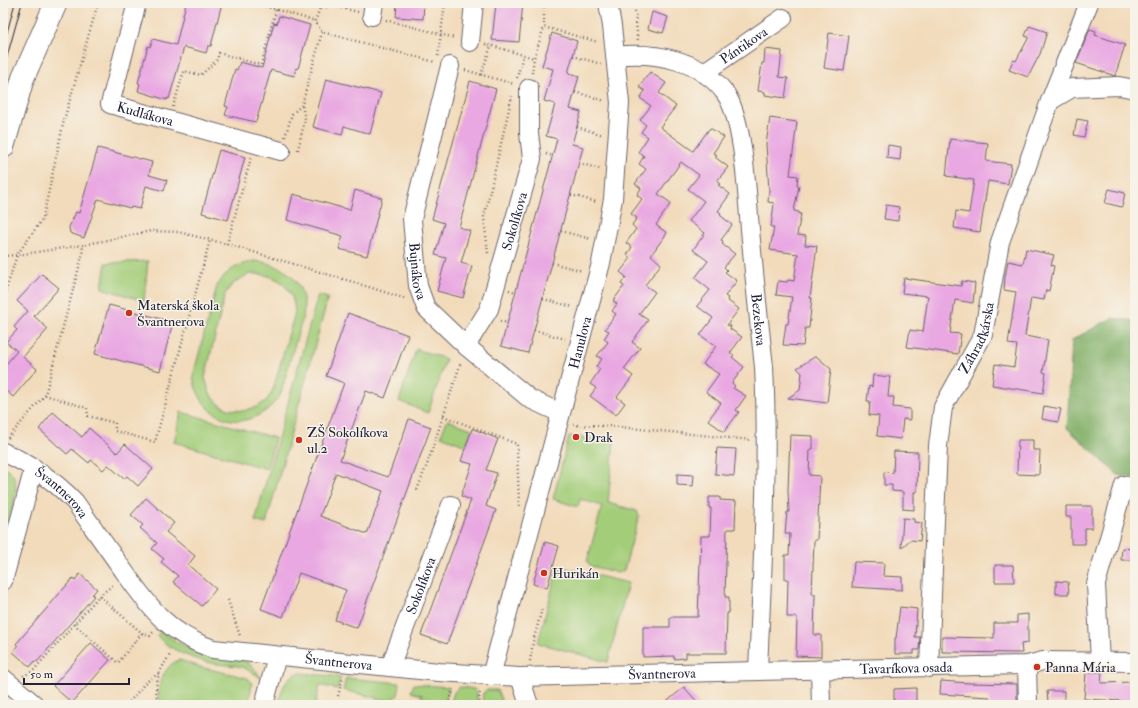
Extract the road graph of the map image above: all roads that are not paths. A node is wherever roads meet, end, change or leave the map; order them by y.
1 (39, 3) edge
2 (56, 3) edge
3 (136, 3) edge
4 (474, 3) edge
5 (608, 3) edge
6 (1089, 3) edge
7 (783, 18) dead end
8 (470, 42) road end
9 (609, 60) junction
10 (450, 66) road end
11 (703, 73) junction
12 (23, 78) junction
13 (529, 88) dead end
14 (1135, 89) edge
15 (1050, 101) junction
16 (3, 147) edge
17 (288, 154) road end
18 (464, 352) junction
19 (565, 419) junction
20 (4, 446) edge
21 (34, 468) junction
22 (1124, 485) dead end
23 (451, 505) dead end
24 (3, 581) edge
25 (277, 656) junction
26 (1100, 662) junction
27 (1135, 662) edge
28 (1027, 666) junction
29 (390, 667) junction
30 (929, 668) junction
31 (820, 669) junction
32 (758, 670) junction
33 (525, 672) junction
34 (491, 676) junction
35 (11, 677) edge
36 (35, 705) edge
37 (264, 705) edge
38 (529, 705) edge
39 (821, 705) edge
40 (1028, 705) edge

1 - 12 main road
2 - 12 main road
3 - 17 street, Kudlákova
4 - 8 street
5 - 9 street, Hanulova
6 - 15 street, Záhradkárska
7 - 11 street, Pántikova
9 - 11 street, Bezekova
9 - 19 street, Hanulova
10 - 18 street, Bujnákova
11 - 32 street, Bezekova
12 - 16 main road
13 - 18 street, Sokolíkova
14 - 15 street
15 - 30 street, Záhradkárska
18 - 19 street, Bujnákova
19 - 34 street, Hanulova
20 - 21 street, Švantnerova
21 - 24 street
21 - 25 street, Švantnerova
22 - 26 street
23 - 29 street, Sokolíkova
25 - 29 street, Švantnerova
25 - 37 street
26 - 27 street, Tavaríkova osada
26 - 28 street, Tavaríkova osada
28 - 30 street, Tavaríkova osada
28 - 40 street
29 - 34 street, Švantnerova
30 - 31 street, Tavaríkova osada
31 - 32 street, Tavaríkova osada
31 - 39 street
32 - 33 street, Švantnerova
33 - 34 street, Švantnerova
33 - 38 street
35 - 36 street

